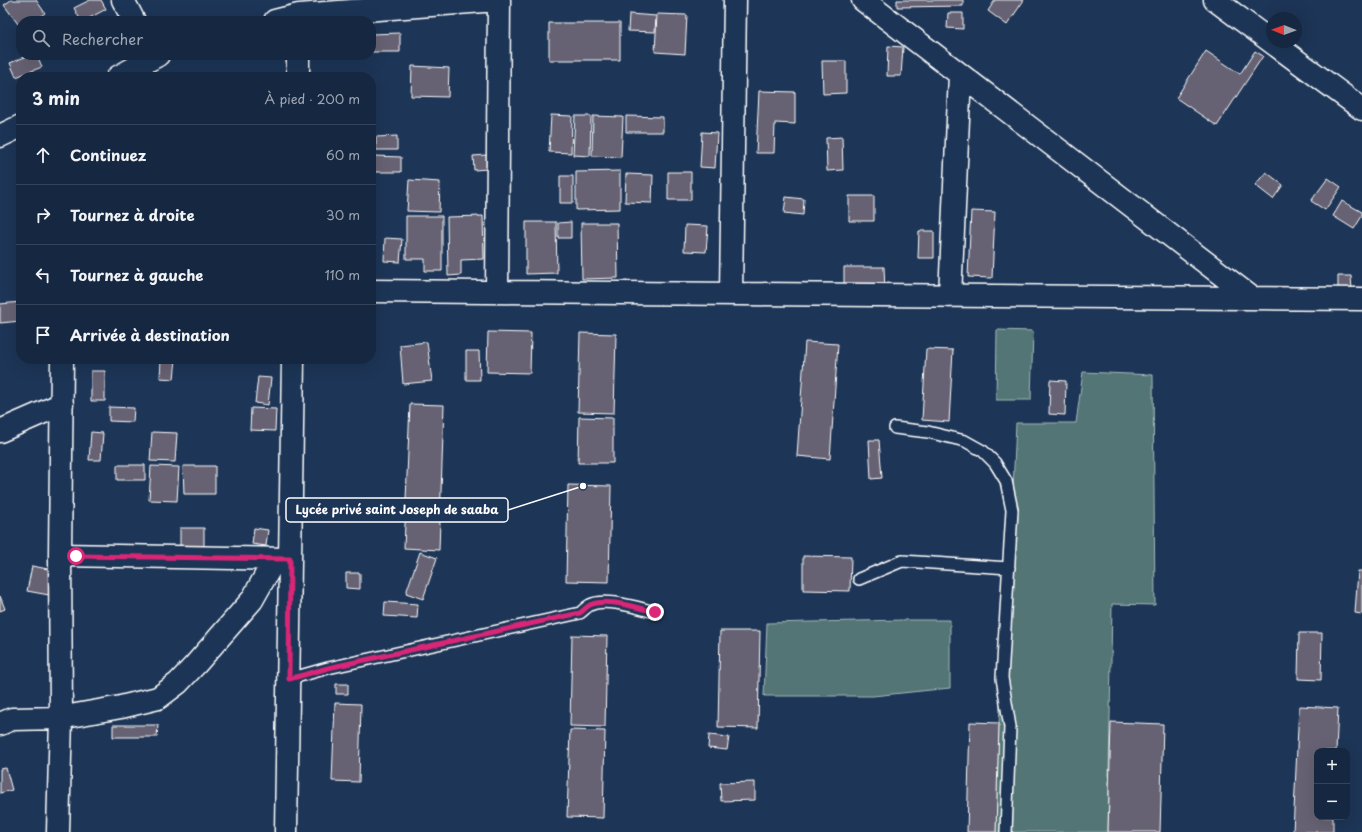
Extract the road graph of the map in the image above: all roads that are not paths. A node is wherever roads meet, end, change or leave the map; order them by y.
1 (123, 0) edge
2 (498, 0) edge
3 (735, 0) edge
4 (863, 0) edge
5 (1215, 0) edge
6 (345, 6) edge
7 (131, 16) edge
8 (307, 16) edge
9 (149, 60) edge
10 (298, 60) edge
11 (127, 72) edge
12 (298, 72) edge
13 (960, 75) junction
14 (1362, 109) edge
15 (16, 128) edge
16 (0, 136) edge
17 (376, 290) edge
18 (497, 292) junction
19 (731, 294) junction
20 (950, 296) junction
21 (1252, 298) junction
22 (1362, 299) edge
23 (62, 364) edge
24 (293, 364) edge
25 (62, 404) junction
26 (895, 428) dead end
27 (0, 431) edge
28 (60, 555) junction
29 (283, 559) junction
30 (1009, 568) junction
31 (859, 578) dead end
32 (655, 612) dead end
33 (289, 679) junction
34 (60, 718) junction
35 (0, 724) edge
36 (58, 832) edge
37 (286, 832) edge
38 (1006, 832) edge

1 - 7 street
2 - 6 street
2 - 18 street
3 - 19 street
4 - 13 street
5 - 14 street
6 - 8 street
9 - 11 street
10 - 12 street
13 - 20 street
13 - 21 street
15 - 16 street
17 - 18 street
18 - 19 street
19 - 20 street
20 - 21 street
21 - 22 street
23 - 25 street
24 - 29 street
25 - 27 street
25 - 28 street
26 - 30 lane
28 - 29 street
28 - 34 street
29 - 33 street
29 - 34 street
30 - 31 lane
30 - 38 lane
32 - 33 lane
33 - 37 street
34 - 35 street
34 - 36 street

